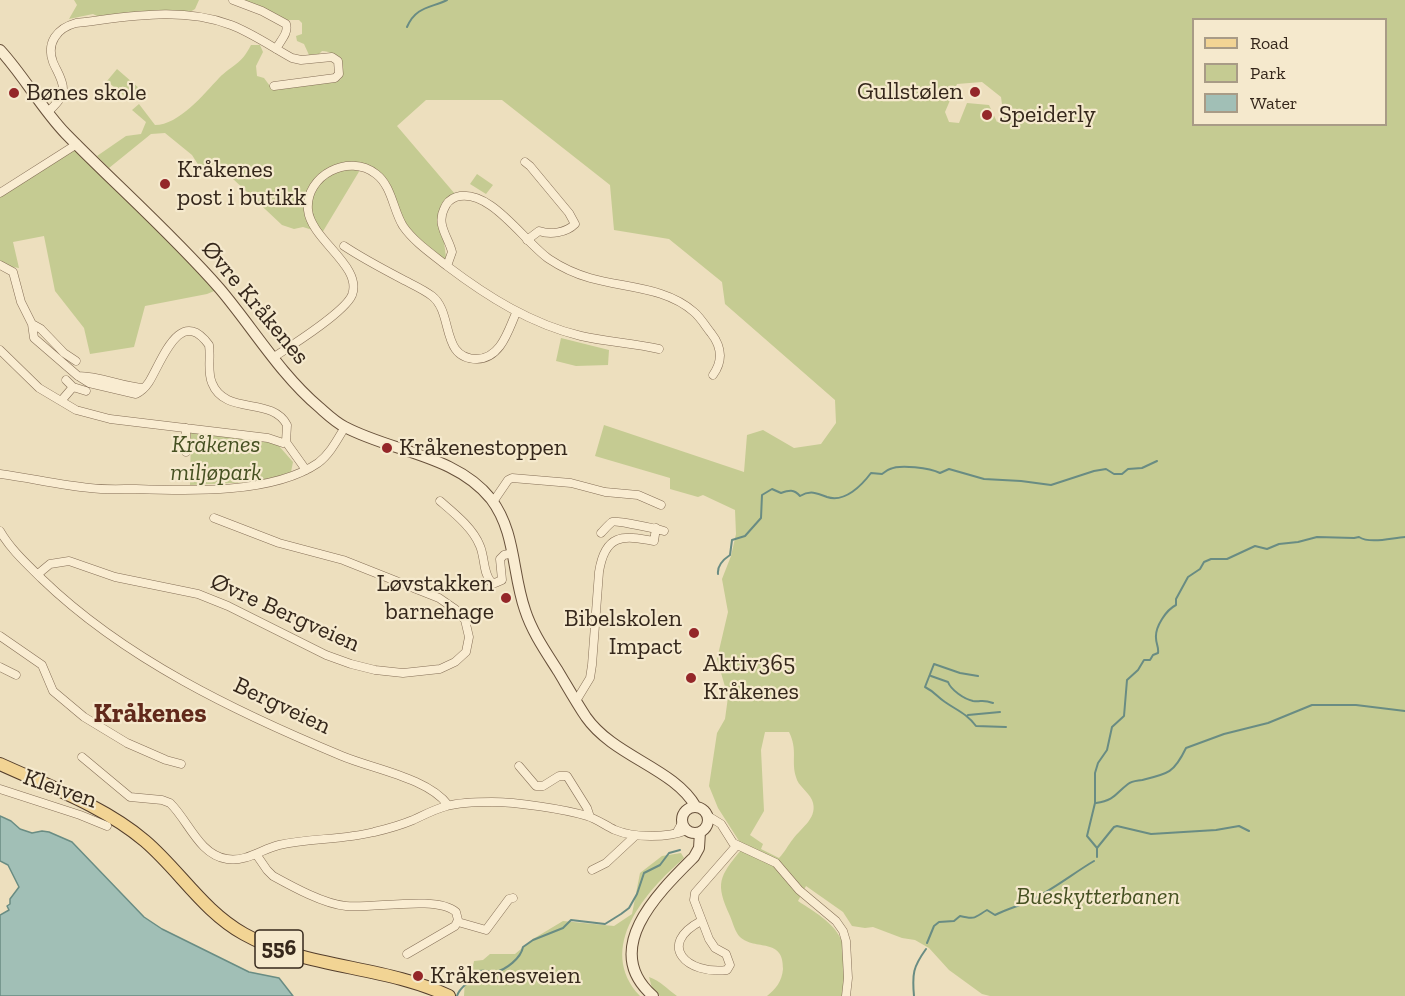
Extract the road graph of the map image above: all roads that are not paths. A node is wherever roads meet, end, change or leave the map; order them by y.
1 (233, 0) edge
2 (276, 49) junction
3 (0, 50) edge
4 (274, 86) dead end
5 (48, 112) junction
6 (77, 144) junction
7 (525, 162) dead end
8 (0, 193) edge
9 (527, 240) junction
10 (344, 246) dead end
11 (0, 265) edge
12 (447, 266) junction
13 (516, 313) junction
14 (32, 324) junction
15 (659, 349) dead end
16 (0, 350) edge
17 (274, 357) junction
18 (76, 361) dead end
19 (713, 375) dead end
20 (66, 380) dead end
21 (73, 387) junction
22 (86, 391) dead end
23 (61, 401) junction
24 (345, 427) junction
25 (186, 428) junction
26 (286, 442) junction
27 (186, 452) dead end
28 (306, 470) junction
29 (0, 474) edge
30 (440, 501) dead end
31 (493, 502) junction
32 (661, 505) dead end
33 (214, 518) dead end
34 (0, 531) edge
35 (601, 533) dead end
36 (513, 553) junction
37 (38, 574) junction
38 (0, 636) edge
39 (0, 667) edge
40 (16, 675) dead end
41 (576, 701) junction
42 (82, 757) dead end
43 (0, 764) edge
44 (181, 764) dead end
45 (519, 766) dead end
46 (0, 789) edge
47 (448, 805) junction
48 (691, 808) junction
49 (590, 818) junction
50 (107, 826) dead end
51 (693, 827) junction
52 (635, 836) junction
53 (737, 845) junction
54 (256, 854) junction
55 (592, 870) dead end
56 (513, 898) dead end
57 (701, 921) junction
58 (458, 922) junction
59 (407, 954) dead end
60 (449, 996) edge
61 (653, 996) edge
62 (846, 996) edge

1 - 2 street
2 - 4 street
2 - 5 street
3 - 5 main road, Øvre Kråkenes
5 - 6 main road, Øvre Kråkenes
6 - 8 street
6 - 17 main road, Øvre Kråkenes
7 - 9 street
9 - 12 street
9 - 19 street
10 - 13 street
11 - 14 street
12 - 13 street
12 - 17 street
13 - 15 street
14 - 18 street
14 - 26 street
16 - 23 street
17 - 24 main road, Øvre Kråkenes
20 - 21 street
21 - 22 street
21 - 23 street
23 - 25 street
24 - 28 street
24 - 31 main road, Øvre Kråkenes
25 - 26 street
25 - 27 street
26 - 28 street
28 - 29 street
30 - 36 street
31 - 32 street
31 - 36 main road, Øvre Kråkenes
33 - 37 street, Øvre Bergveien
34 - 37 street, Bergveien
35 - 41 street
36 - 41 main road, Øvre Kråkenes
37 - 47 street, Bergveien
38 - 44 street
39 - 40 street
41 - 48 main road, Øvre Kråkenes
42 - 54 street
43 - 60 main road, 556
45 - 49 street
46 - 50 street, Kleiven
47 - 49 street
47 - 54 street
48 - 51 main road
48 - 51 main road
49 - 52 street
51 - 52 street
51 - 53 street
51 - 61 main road
52 - 55 street
53 - 57 street
53 - 62 street
54 - 58 street
56 - 58 street
57 - 57 street
58 - 59 street

